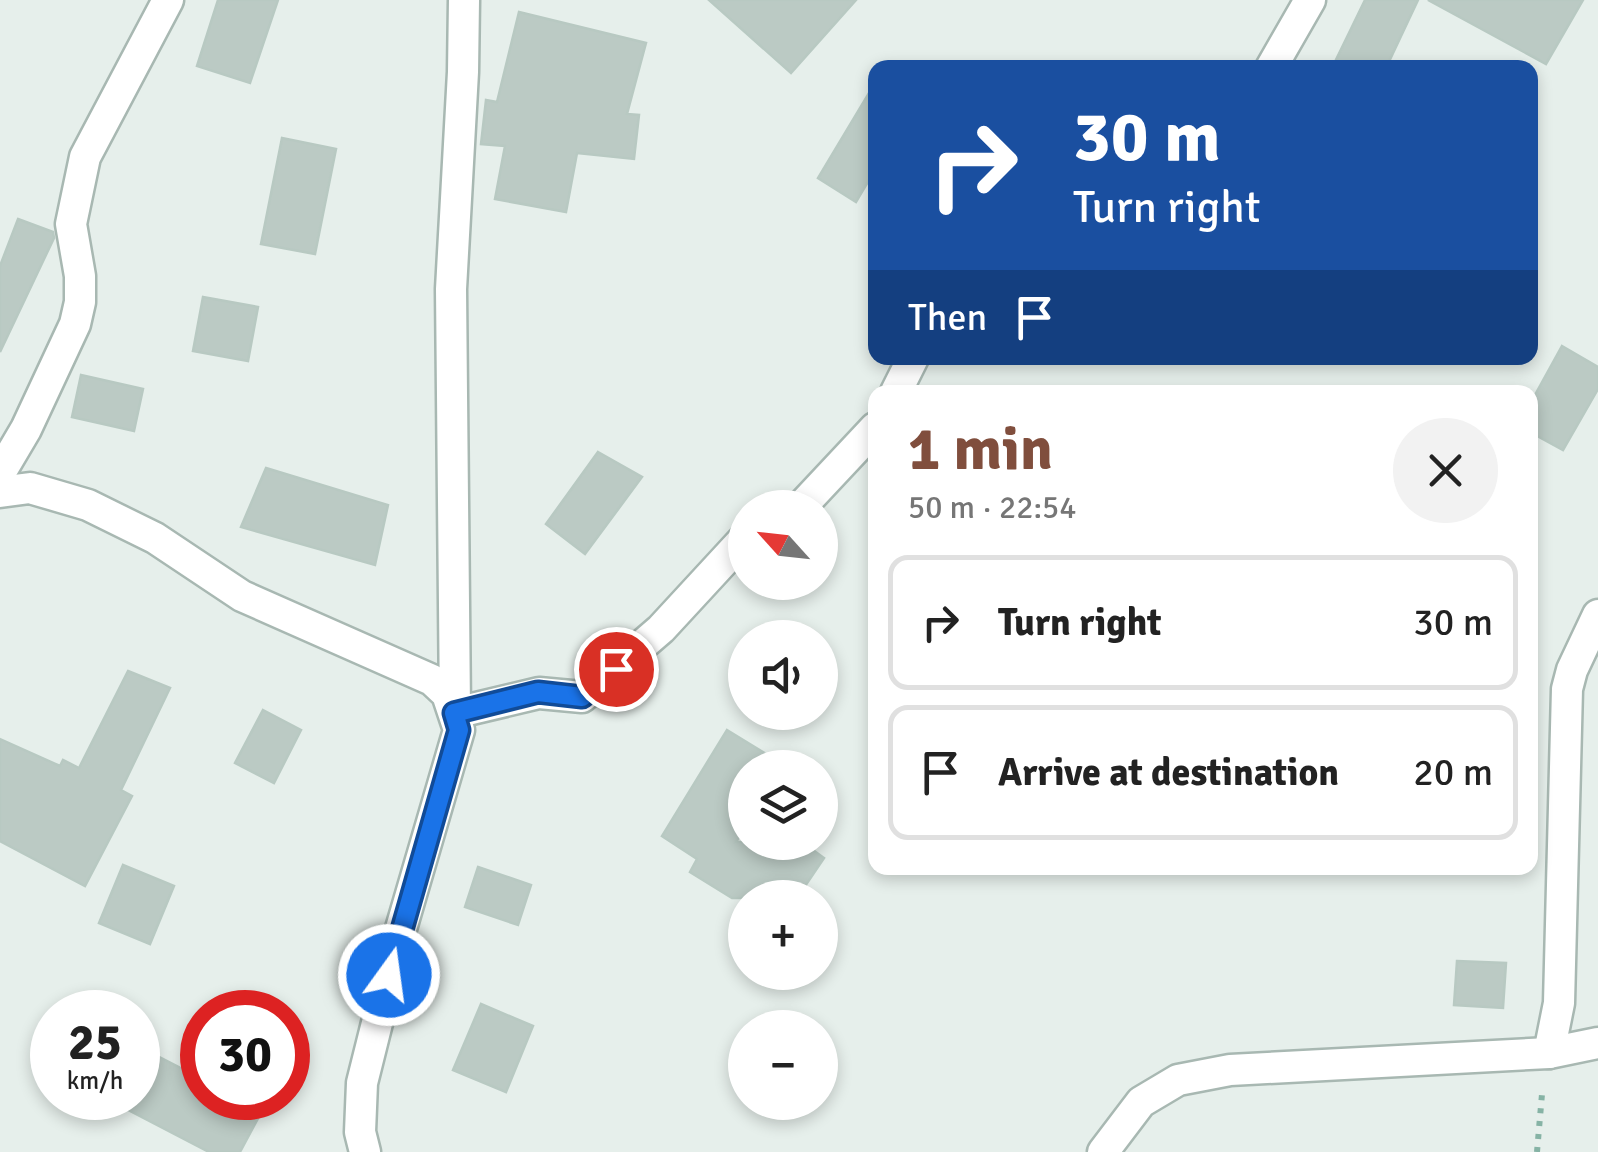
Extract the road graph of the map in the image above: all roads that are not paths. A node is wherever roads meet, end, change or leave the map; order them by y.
1 (168, 0) edge
2 (464, 0) edge
3 (1310, 0) edge
4 (1276, 60) edge
5 (868, 435) edge
6 (0, 472) edge
7 (817, 490) edge
8 (0, 492) edge
9 (728, 556) edge
10 (1598, 615) edge
11 (454, 713) junction
12 (1598, 1043) edge
13 (1549, 1053) junction
14 (365, 1152) edge
15 (1103, 1152) edge

1 - 6 street
2 - 11 street
3 - 4 street
5 - 7 street
8 - 11 street
9 - 11 street
10 - 13 street
11 - 14 street
12 - 13 street
13 - 15 street

